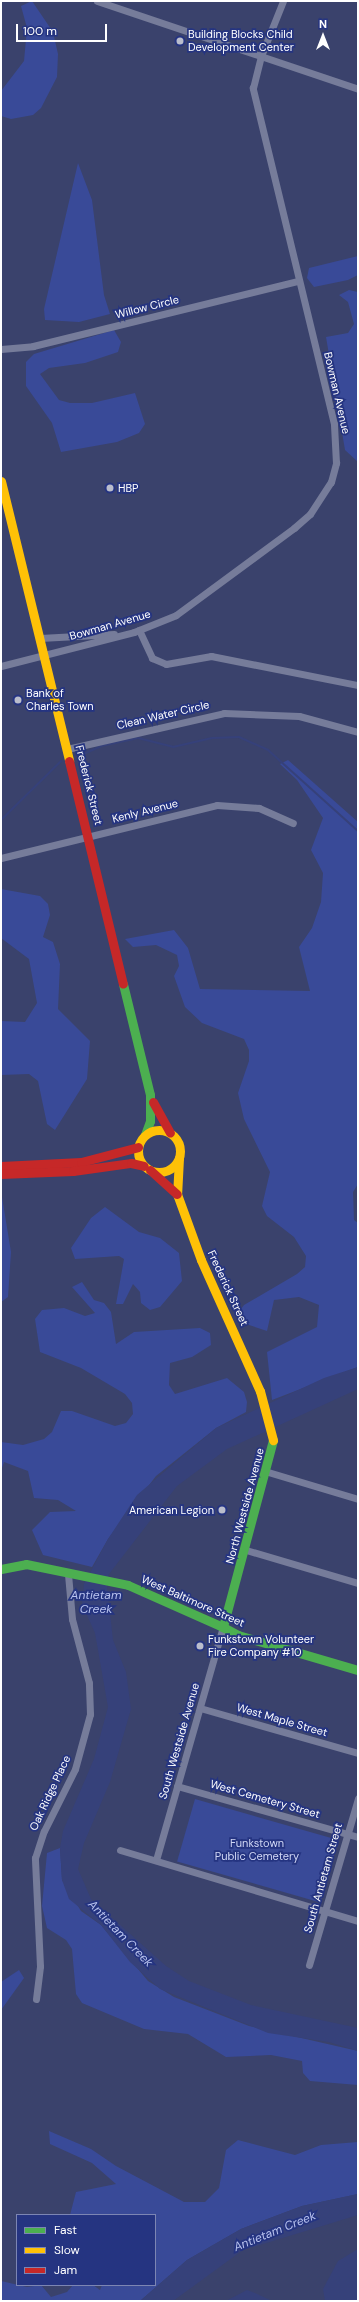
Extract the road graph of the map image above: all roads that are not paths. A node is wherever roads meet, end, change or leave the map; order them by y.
1 (97, 1) edge
2 (283, 1) edge
3 (261, 56) junction
4 (358, 89) edge
5 (298, 281) junction
6 (1, 349) edge
7 (1, 482) edge
8 (4, 501) edge
9 (5, 514) edge
10 (136, 631) junction
11 (40, 638) junction
12 (43, 655) junction
13 (1, 666) edge
14 (358, 685) edge
15 (358, 732) edge
16 (67, 749) junction
17 (293, 823) dead end
18 (89, 836) junction
19 (1, 858) edge
20 (150, 1095) junction
21 (171, 1133) junction
22 (144, 1135) junction
23 (138, 1147) junction
24 (179, 1158) junction
25 (1, 1166) edge
26 (147, 1168) junction
27 (1, 1174) edge
28 (177, 1194) junction
29 (260, 1391) joint
30 (268, 1472) junction
31 (358, 1499) edge
32 (246, 1550) junction
33 (1, 1569) edge
34 (71, 1575) junction
35 (358, 1584) edge
36 (224, 1628) junction
37 (358, 1670) edge
38 (200, 1708) junction
39 (358, 1753) edge
40 (177, 1786) junction
41 (358, 1798) edge
42 (347, 1834) junction
43 (358, 1837) edge
44 (120, 1850) dead end
45 (156, 1860) junction
46 (324, 1911) junction
47 (358, 1921) edge
48 (309, 1964) dead end
49 (36, 1999) dead end

1 - 3 street
2 - 3 street, Bowman Avenue
3 - 4 street
3 - 5 street, Bowman Avenue
5 - 6 street, Willow Circle
5 - 10 street, Bowman Avenue
7 - 8 main road, Frederick Street
8 - 9 main road, Frederick Street
9 - 11 main road, Frederick Street
10 - 11 street
10 - 12 street, Bowman Avenue
10 - 14 street
11 - 12 main road, Frederick Street
12 - 13 street, Bowman Avenue
12 - 16 main road, Frederick Street
15 - 16 street, Clean Water Circle
16 - 18 main road, Frederick Street
17 - 18 street, Kenly Avenue
18 - 19 street, Kenly Avenue
18 - 20 main road, Frederick Street
20 - 21 main road, Frederick Street
20 - 22 main road, Frederick Street
21 - 22 main road
21 - 24 main road
22 - 23 main road
23 - 25 main road
23 - 26 main road
24 - 26 main road
24 - 28 main road, Frederick Street
26 - 27 main road
26 - 28 main road, Frederick Street
28 - 29 main road, Frederick Street
29 - 30 main road, North Westside Avenue
30 - 31 street
30 - 32 main road, North Westside Avenue
32 - 35 street
32 - 36 main road, North Westside Avenue
33 - 34 main road, West Baltimore Street
34 - 36 main road, West Baltimore Street
34 - 49 street, Oak Ridge Place
36 - 37 main road, West Baltimore Street
36 - 38 street, South Westside Avenue
38 - 39 street, West Maple Street
38 - 40 street, South Westside Avenue
40 - 42 street, West Cemetery Street
40 - 45 street, South Westside Avenue
41 - 42 street, South Antietam Street
42 - 43 street, West Cemetery Street
42 - 46 street, South Antietam Street
44 - 45 street
45 - 46 street
46 - 47 street
46 - 48 street, South Antietam Street

